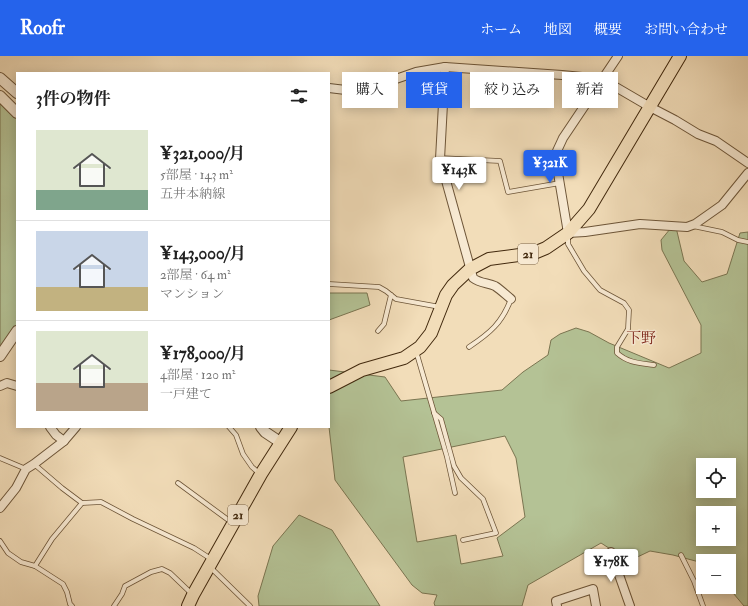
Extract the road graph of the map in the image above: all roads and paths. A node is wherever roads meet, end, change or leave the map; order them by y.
1 (618, 56) edge
2 (680, 56) edge
3 (445, 67) junction
4 (607, 72) edge
5 (562, 75) edge
6 (0, 78) edge
7 (330, 88) edge
8 (618, 88) edge
9 (16, 92) edge
10 (0, 96) edge
11 (650, 107) junction
12 (583, 108) edge
13 (16, 111) edge
14 (440, 158) junction
15 (748, 163) edge
16 (748, 173) edge
17 (560, 183) junction
18 (691, 226) junction
19 (568, 233) junction
20 (748, 242) edge
21 (470, 269) junction
22 (330, 284) edge
23 (391, 295) junction
24 (511, 299) joint
25 (441, 307) junction
26 (378, 331) dead end
27 (16, 332) edge
28 (469, 347) dead end
29 (416, 350) junction
30 (0, 356) edge
31 (654, 365) dead end
32 (0, 386) edge
33 (16, 386) edge
34 (330, 386) edge
35 (434, 413) junction
36 (51, 428) edge
37 (75, 428) edge
38 (230, 428) edge
39 (262, 428) edge
40 (273, 428) edge
41 (290, 428) edge
42 (64, 441) junction
43 (280, 442) junction
44 (0, 458) edge
45 (34, 464) junction
46 (26, 469) junction
47 (260, 474) junction
48 (178, 483) dead end
49 (455, 493) dead end
50 (82, 503) junction
51 (0, 508) edge
52 (233, 524) junction
53 (463, 540) dead end
54 (0, 542) edge
55 (611, 552) dead end
56 (681, 555) dead end
57 (211, 564) junction
58 (35, 566) junction
59 (191, 601) edge
60 (72, 606) edge
61 (114, 606) edge
62 (250, 606) edge
63 (557, 606) edge
64 (596, 606) edge
65 (630, 606) edge
66 (703, 606) edge

1 - 4 street
2 - 11 main road, 21
3 - 5 street
3 - 7 street
3 - 14 street
6 - 9 street
8 - 11 street
10 - 13 street
11 - 15 street
11 - 19 main road, 21
12 - 17 street
14 - 17 lane
14 - 21 street
16 - 18 street
17 - 19 street
18 - 19 street
18 - 20 lane
19 - 21 main road, 21
19 - 31 lane
21 - 24 street
21 - 25 main road, 21
22 - 23 lane
23 - 25 lane
23 - 26 lane
24 - 28 lane
25 - 29 main road, 21
27 - 30 street
29 - 34 main road, 21
29 - 35 lane
32 - 33 street
35 - 49 lane
35 - 53 lane
36 - 42 street
37 - 42 street
38 - 47 lane
39 - 43 street
40 - 43 street
41 - 43 main road, 21
42 - 45 street
43 - 47 main road, 21
44 - 46 lane
45 - 46 street
45 - 50 lane
46 - 51 street
47 - 52 main road, 21
48 - 52 lane
50 - 57 lane
50 - 58 lane
52 - 57 main road, 21
54 - 58 lane
55 - 65 street
56 - 66 lane
57 - 59 main road, 21
57 - 62 lane
58 - 60 lane
59 - 61 lane
63 - 64 street

